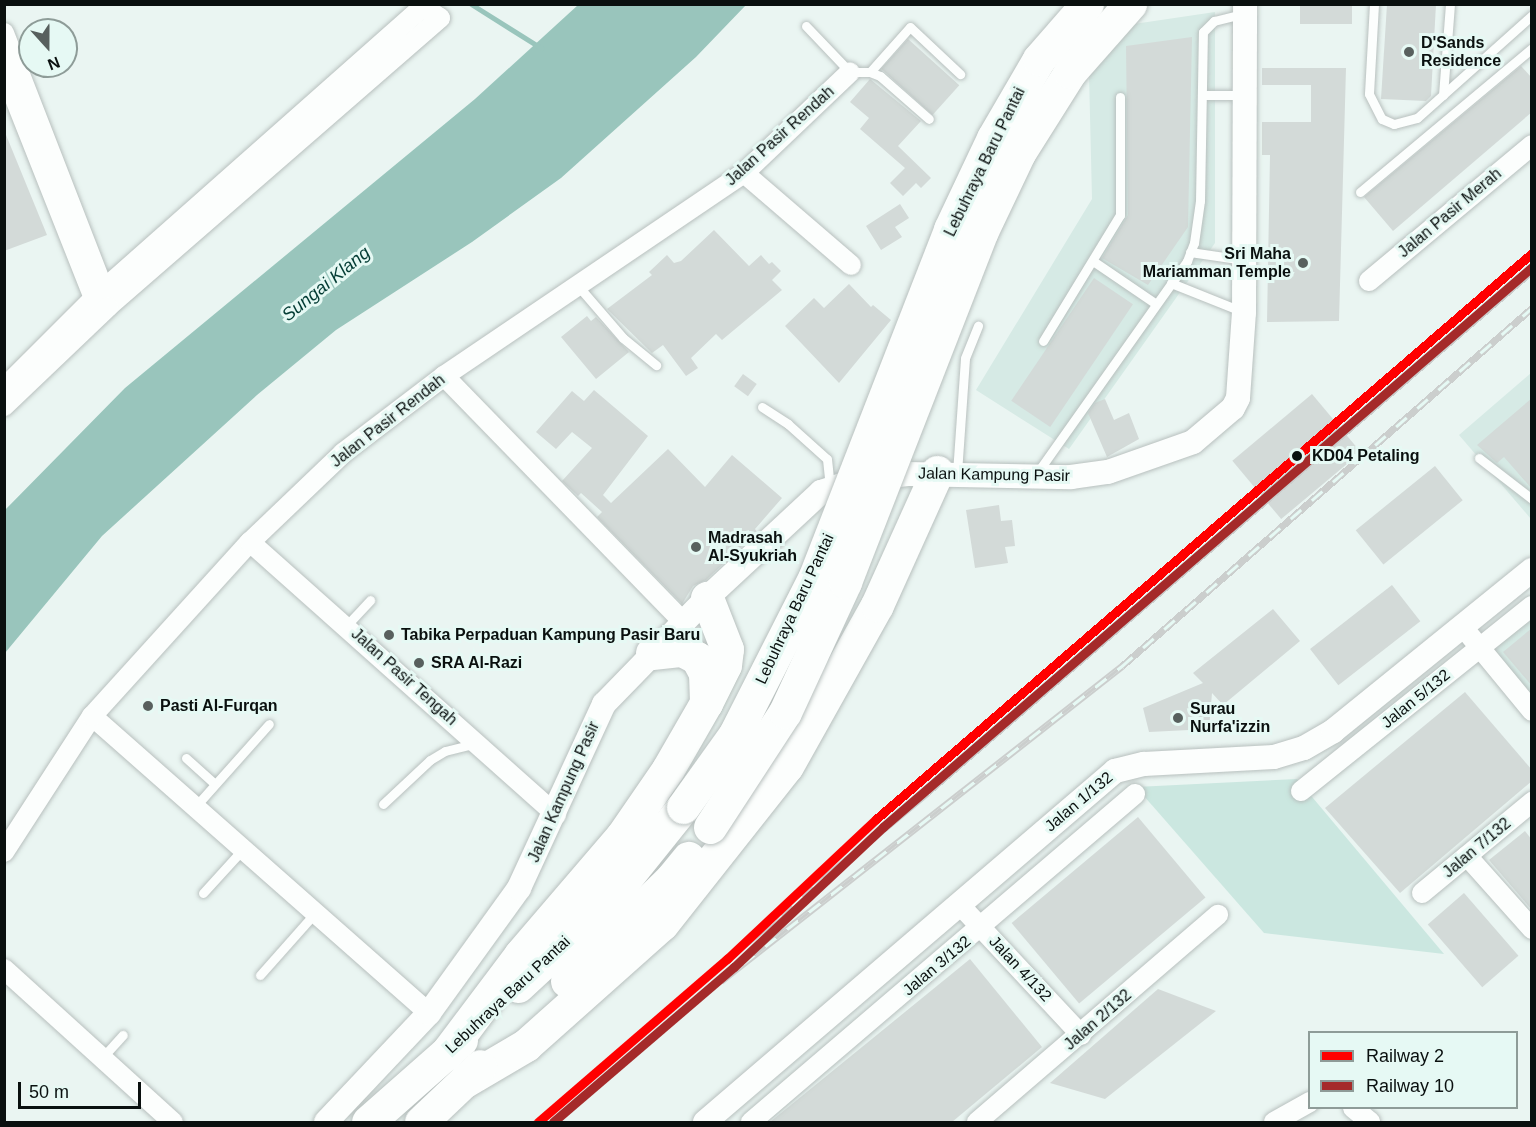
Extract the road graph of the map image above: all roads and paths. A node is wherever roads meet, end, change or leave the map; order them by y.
1 (1087, 4) edge
2 (1130, 4) edge
3 (1374, 4) edge
4 (1450, 4) edge
5 (1245, 9) edge
6 (1532, 15) edge
7 (806, 26) dead end
8 (4, 33) edge
9 (1532, 48) edge
10 (850, 72) junction
11 (870, 72) junction
12 (9, 74) edge
13 (960, 74) dead end
14 (1202, 95) junction
15 (1247, 95) junction
16 (1443, 95) junction
17 (1120, 97) dead end
18 (929, 119) dead end
19 (1532, 145) edge
20 (744, 172) junction
21 (1360, 192) dead end
22 (1190, 252) junction
23 (1093, 261) junction
24 (1244, 261) junction
25 (851, 265) dead end
26 (1369, 281) dead end
27 (1171, 283) junction
28 (579, 287) junction
29 (102, 298) junction
30 (1156, 304) junction
31 (1244, 312) junction
32 (978, 325) dead end
33 (1043, 341) dead end
34 (656, 365) dead end
35 (444, 376) junction
36 (10, 385) edge
37 (4, 406) edge
38 (762, 407) dead end
39 (1479, 458) dead end
40 (947, 472) junction
41 (1034, 478) junction
42 (830, 486) junction
43 (1532, 499) edge
44 (250, 542) junction
45 (1532, 570) edge
46 (707, 598) junction
47 (370, 600) dead end
48 (1532, 606) edge
49 (683, 622) junction
50 (347, 625) junction
51 (1462, 626) junction
52 (1480, 648) junction
53 (651, 653) junction
54 (706, 703) junction
55 (1529, 705) edge
56 (92, 716) junction
57 (269, 724) dead end
58 (478, 743) junction
59 (186, 758) dead end
60 (215, 784) junction
61 (1301, 791) dead end
62 (1128, 800) dead end
63 (1532, 802) edge
64 (383, 804) dead end
65 (195, 807) junction
66 (556, 815) junction
67 (243, 849) junction
68 (4, 852) edge
69 (1467, 856) junction
70 (203, 893) dead end
71 (1422, 893) dead end
72 (959, 903) junction
73 (315, 913) junction
74 (1218, 915) dead end
75 (982, 928) junction
76 (1532, 929) edge
77 (4, 969) edge
78 (260, 975) dead end
79 (429, 1013) junction
80 (123, 1035) dead end
81 (1081, 1035) junction
82 (445, 1055) junction
83 (102, 1058) junction
84 (465, 1081) junction
85 (1308, 1103) edge
86 (1355, 1109) edge
87 (173, 1122) edge
88 (326, 1122) edge
89 (368, 1122) edge
90 (421, 1122) edge
91 (705, 1122) edge
92 (751, 1122) edge
93 (977, 1122) edge
94 (1274, 1122) edge
95 (1370, 1122) edge

1 - 82 highway, Lebuhraya Baru Pantai, bridge
2 - 84 highway, Lebuhraya Baru Pantai, bridge
3 - 16 lane
4 - 16 lane
5 - 14 lane
5 - 15 street, Jalan Kampung Pasir
6 - 16 lane
7 - 10 lane
8 - 12 street
9 - 21 lane
10 - 11 lane
10 - 20 street, Jalan Pasir Rendah
11 - 13 lane
11 - 18 lane
12 - 29 street
14 - 15 lane
14 - 22 lane
15 - 24 street, Jalan Kampung Pasir
17 - 23 lane
19 - 26 street, Jalan Pasir Merah
20 - 25 street
20 - 28 street, Jalan Pasir Rendah
22 - 24 lane
22 - 27 lane
23 - 30 lane
23 - 33 lane
24 - 31 street, Jalan Kampung Pasir
27 - 30 lane
27 - 31 lane
28 - 34 lane
28 - 35 street, Jalan Pasir Rendah
29 - 29 street
29 - 36 street
30 - 41 lane
31 - 41 street, Jalan Kampung Pasir
32 - 40 lane
35 - 44 street, Jalan Pasir Rendah
35 - 49 street
36 - 37 street
38 - 42 lane
39 - 43 lane
40 - 41 street, Jalan Kampung Pasir
40 - 42 street, Jalan Kampung Pasir
40 - 84 highway
42 - 46 street, Jalan Kampung Pasir
44 - 50 street, Jalan Pasir Tengah
44 - 56 street, Jalan Pasir Rendah
45 - 51 street, Jalan 1/132
46 - 49 street, Jalan Kampung Pasir
46 - 54 highway
47 - 50 lane
48 - 52 street, Jalan 5/132
49 - 53 street, Jalan Kampung Pasir
50 - 58 street, Jalan Pasir Tengah
51 - 52 street
51 - 72 street, Jalan 1/132
52 - 55 street
52 - 61 street, Jalan 5/132
53 - 54 highway
53 - 66 street, Jalan Kampung Pasir
54 - 82 highway
56 - 65 street
56 - 68 street, Jalan Pasir Rendah
57 - 60 lane
58 - 64 lane
58 - 66 street, Jalan Pasir Tengah
59 - 60 lane
60 - 65 lane
62 - 75 street, Jalan 3/132
63 - 69 street, Jalan 7/132
65 - 67 street
66 - 79 street, Jalan Kampung Pasir
67 - 70 lane
67 - 73 street
69 - 71 street, Jalan 7/132
69 - 76 street
72 - 75 street, Jalan 4/132
72 - 91 street, Jalan 1/132
73 - 78 lane
73 - 79 street
74 - 81 street, Jalan 2/132
75 - 81 street, Jalan 4/132
75 - 92 street, Jalan 3/132
77 - 83 street
79 - 88 street, Jalan Kampung Pasir
80 - 83 lane
81 - 93 street, Jalan 2/132
82 - 89 highway, Lebuhraya Baru Pantai
83 - 87 street
84 - 90 highway, Lebuhraya Baru Pantai
85 - 94 street
86 - 95 street

